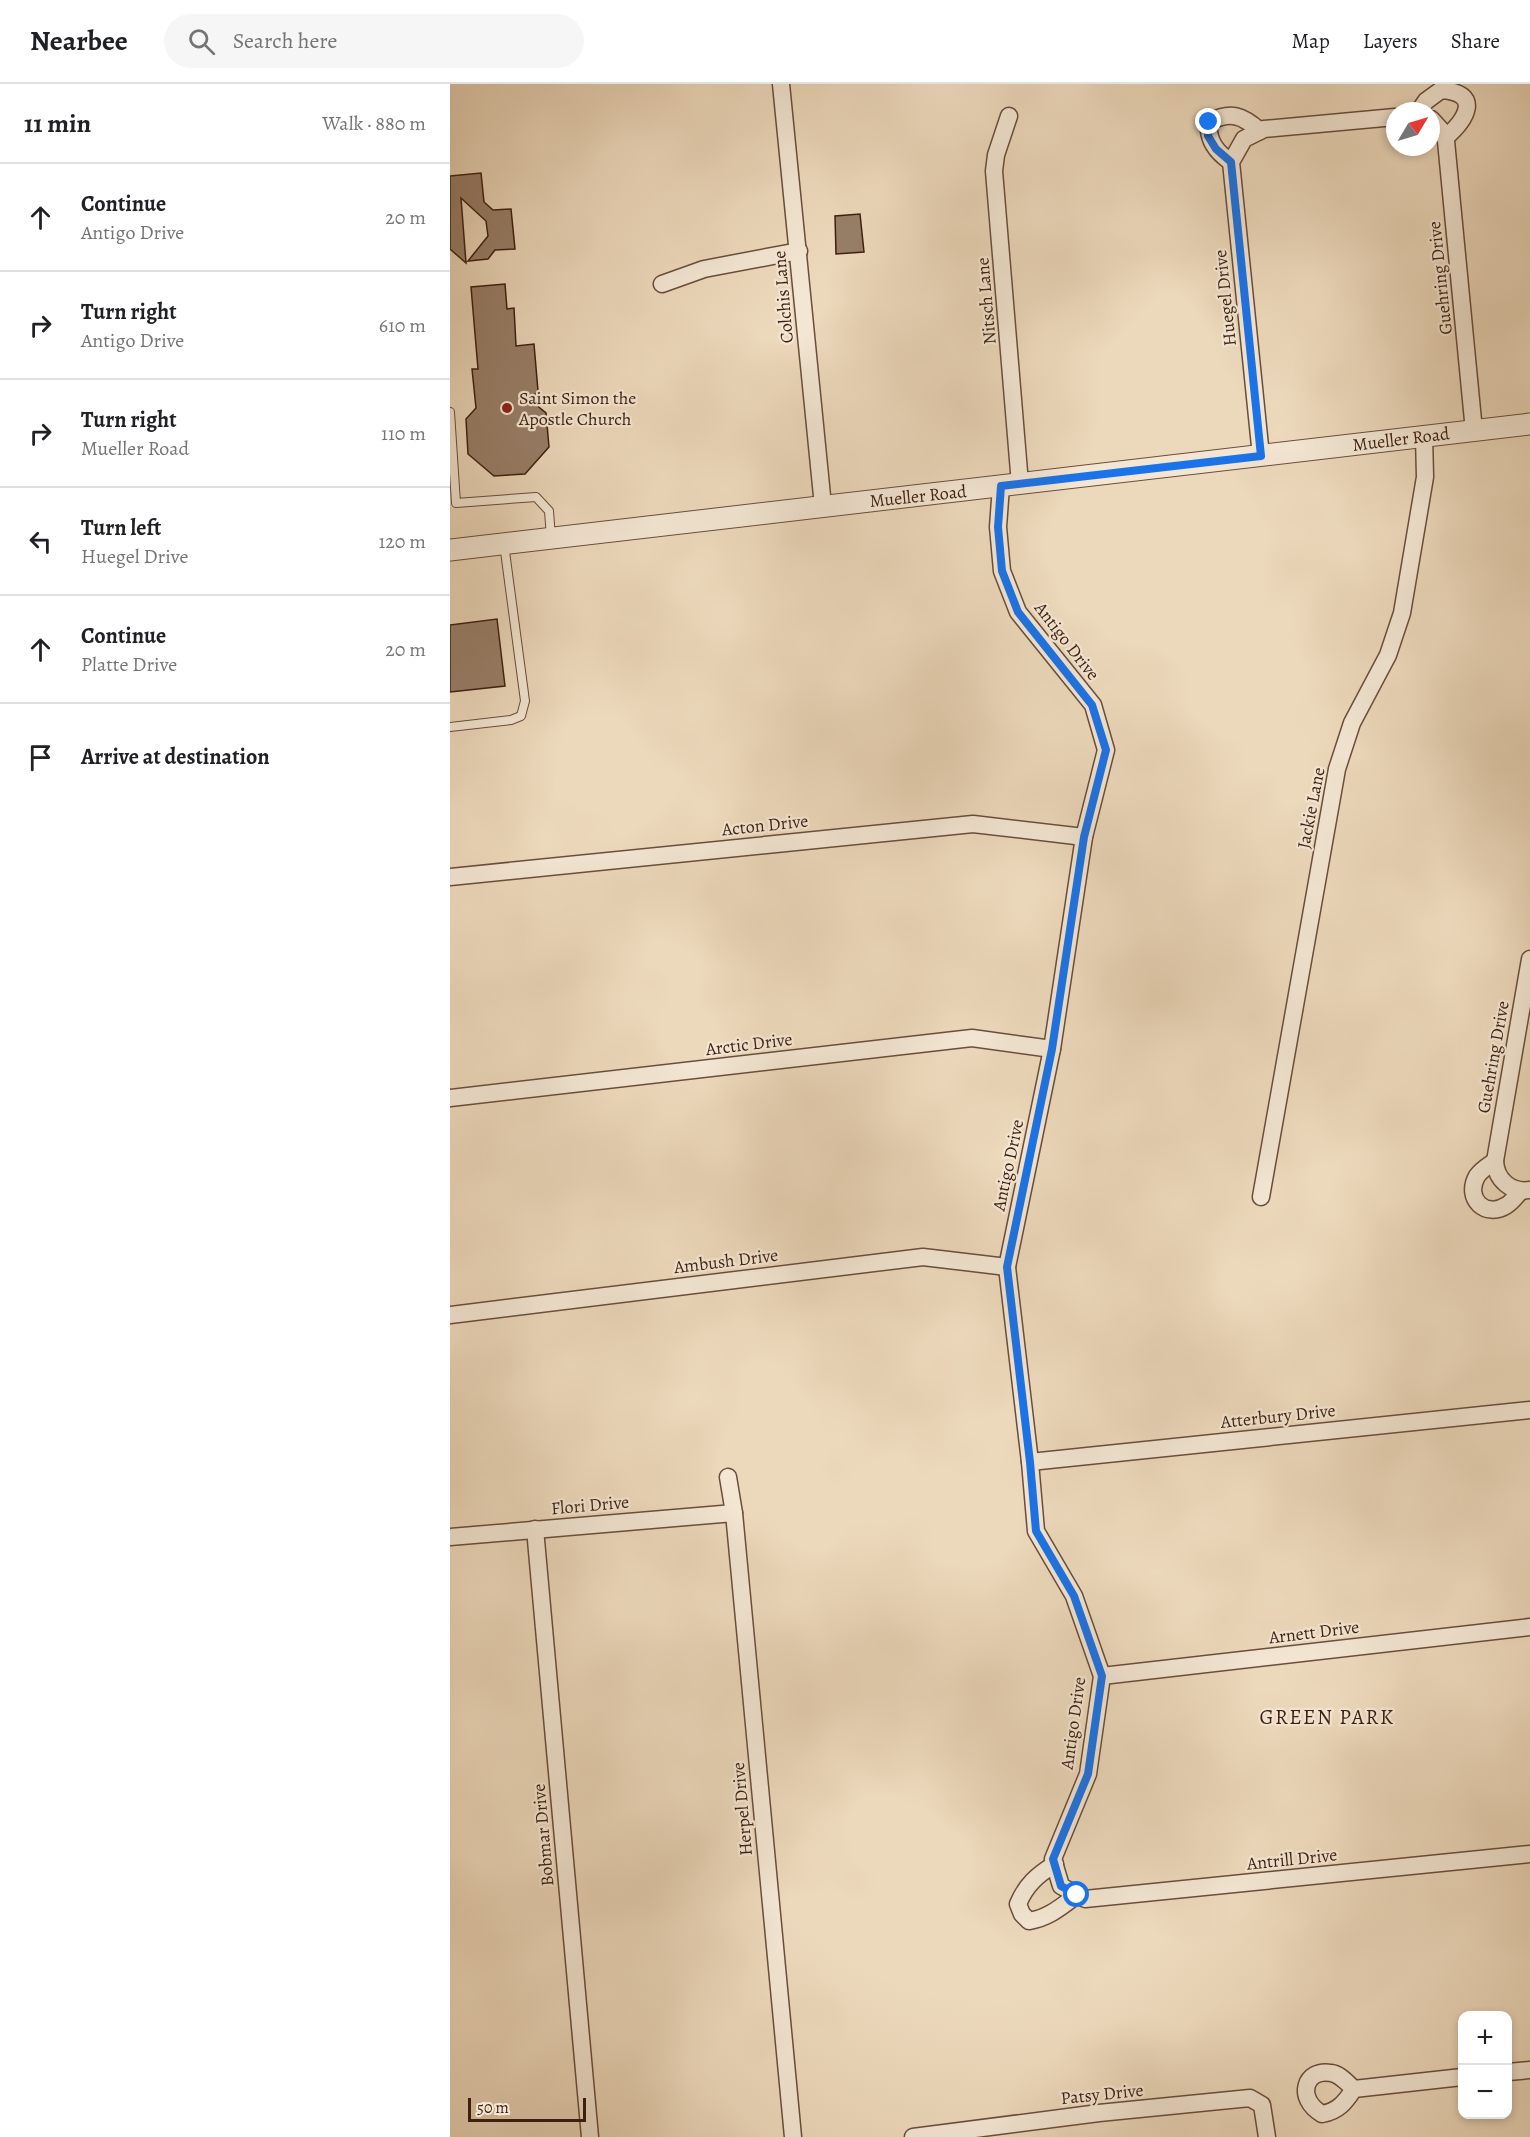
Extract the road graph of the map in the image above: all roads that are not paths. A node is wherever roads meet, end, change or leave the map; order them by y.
1 (781, 84) edge
2 (1425, 102) edge
3 (1009, 116) dead end
4 (1386, 118) edge
5 (1440, 127) edge
6 (1260, 131) junction
7 (1440, 144) edge
8 (1231, 162) junction
9 (799, 250) junction
10 (662, 284) dead end
11 (450, 412) edge
12 (1530, 424) edge
13 (1474, 431) junction
14 (1424, 436) junction
15 (1261, 456) junction
16 (1011, 485) junction
17 (453, 503) edge
18 (823, 506) junction
19 (551, 539) junction
20 (504, 544) junction
21 (450, 550) edge
22 (450, 727) edge
23 (1084, 837) junction
24 (450, 876) edge
25 (1530, 959) edge
26 (1052, 1049) junction
27 (450, 1098) edge
28 (1495, 1161) junction
29 (1525, 1191) edge
30 (1261, 1197) dead end
31 (1007, 1267) junction
32 (450, 1315) edge
33 (1530, 1410) edge
34 (1030, 1462) junction
35 (728, 1477) dead end
36 (734, 1513) junction
37 (535, 1529) junction
38 (450, 1537) edge
39 (1530, 1627) edge
40 (1102, 1676) junction
41 (1530, 1854) edge
42 (1054, 1864) junction
43 (1077, 1895) junction
44 (1530, 2070) edge
45 (1512, 2072) edge
46 (1458, 2077) edge
47 (1354, 2089) dead end
48 (590, 2137) edge
49 (793, 2137) edge
50 (913, 2137) edge
51 (1267, 2137) edge

1 - 9 street, Colchis Lane
2 - 5 street
3 - 16 street, Nitsch Lane
4 - 6 street
6 - 8 street
6 - 8 street
7 - 13 street, Guehring Drive
8 - 15 street, Huegel Drive
9 - 10 street
9 - 18 street, Colchis Lane
11 - 17 lane
12 - 13 street, Mueller Road
13 - 14 street, Mueller Road
14 - 15 street, Mueller Road
14 - 30 street, Jackie Lane
15 - 16 street, Mueller Road
16 - 18 street, Mueller Road
16 - 23 street, Antigo Drive
17 - 19 lane
18 - 19 street, Mueller Road
19 - 20 street, Mueller Road
20 - 21 street, Mueller Road
20 - 22 lane
23 - 24 street, Acton Drive
23 - 26 street, Antigo Drive
25 - 28 street, Guehring Drive
26 - 27 street, Arctic Drive
26 - 31 street, Antigo Drive
28 - 29 street
28 - 29 street
31 - 32 street, Ambush Drive
31 - 34 street, Antigo Drive
33 - 34 street, Atterbury Drive
34 - 40 street, Antigo Drive
35 - 36 street, Herpel Drive
36 - 37 street, Flori Drive
36 - 49 street, Herpel Drive
37 - 38 street, Flori Drive
37 - 48 street, Bobmar Drive
39 - 40 street, Arnett Drive
40 - 42 street, Antigo Drive
41 - 43 street, Antrill Drive
42 - 43 street, Antrill Drive
42 - 43 street
44 - 45 street
46 - 47 street
50 - 51 street, Patsy Drive

